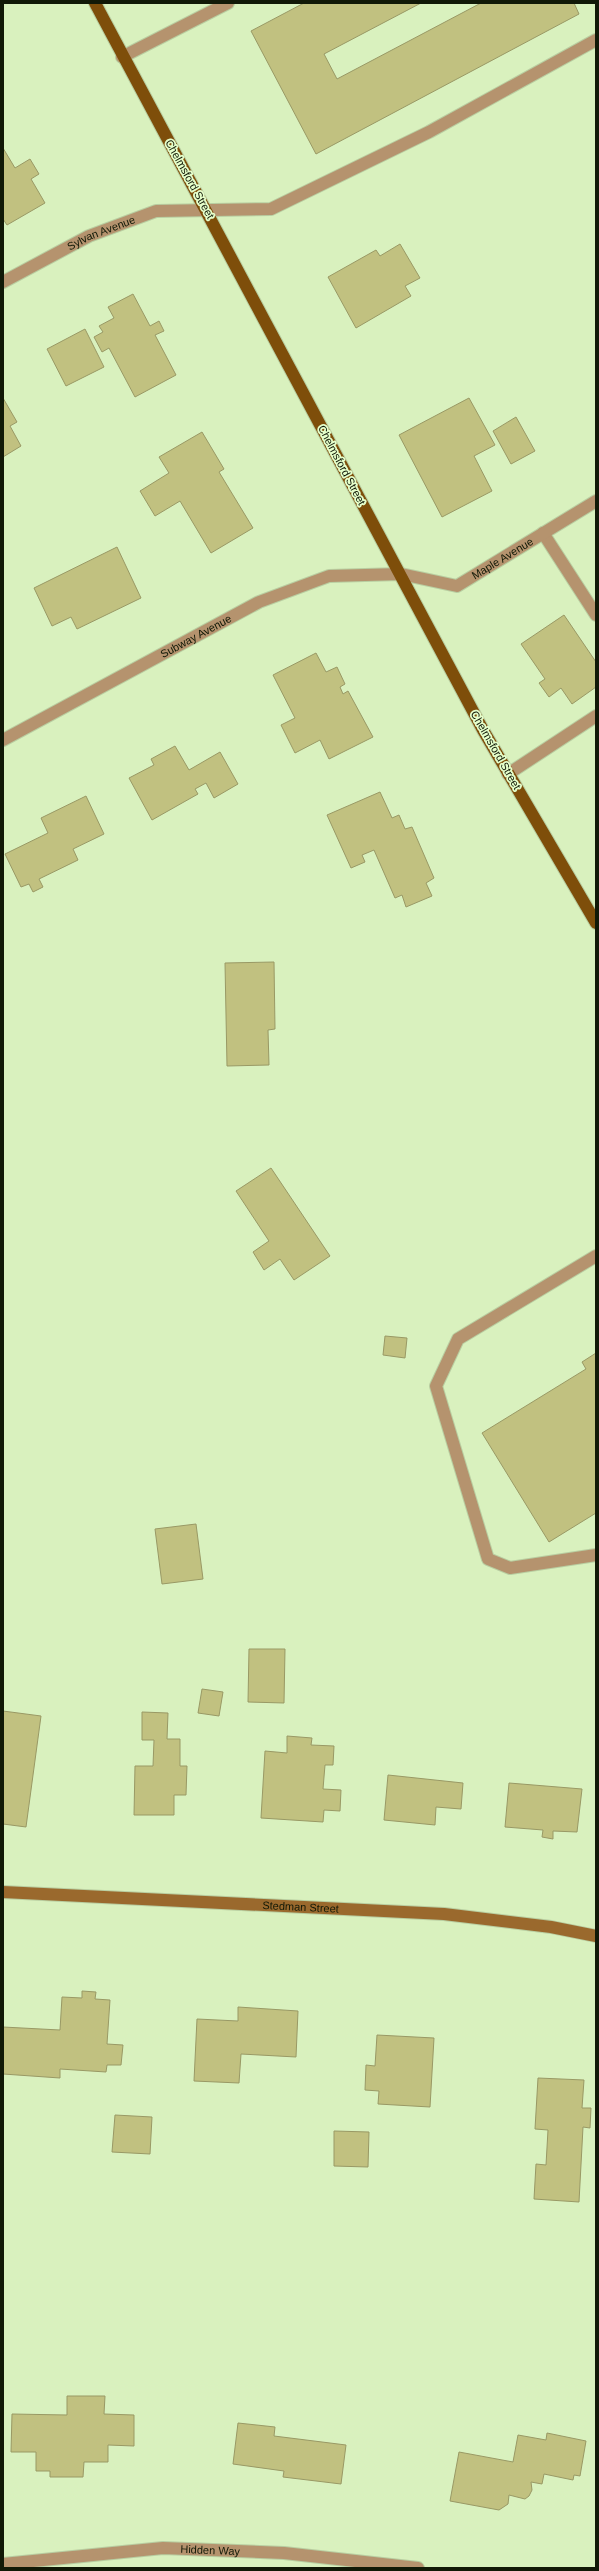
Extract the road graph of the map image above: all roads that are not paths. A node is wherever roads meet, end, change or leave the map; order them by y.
1 (95, 3) edge
2 (228, 3) edge
3 (596, 40) edge
4 (122, 57) junction
5 (208, 212) junction
6 (3, 282) edge
7 (596, 501) edge
8 (543, 533) junction
9 (401, 574) junction
10 (596, 614) edge
11 (596, 716) edge
12 (3, 740) edge
13 (508, 774) junction
14 (596, 923) edge
15 (596, 1256) edge
16 (596, 1555) edge
17 (3, 1892) edge
18 (596, 1936) edge
19 (3, 2564) edge
20 (418, 2568) edge

1 - 4 main road, Chelmsford Street
2 - 4 street
3 - 5 street, Sylvan Avenue
4 - 5 main road, Chelmsford Street
5 - 6 street, Sylvan Avenue
5 - 9 main road, Chelmsford Street
7 - 8 street, Maple Avenue
8 - 9 street, Maple Avenue
8 - 10 street
9 - 12 street, Subway Avenue
9 - 13 main road, Chelmsford Street
11 - 13 street
13 - 14 main road, Chelmsford Street
15 - 16 street
17 - 18 main road, Stedman Street
19 - 20 street, Hidden Way

